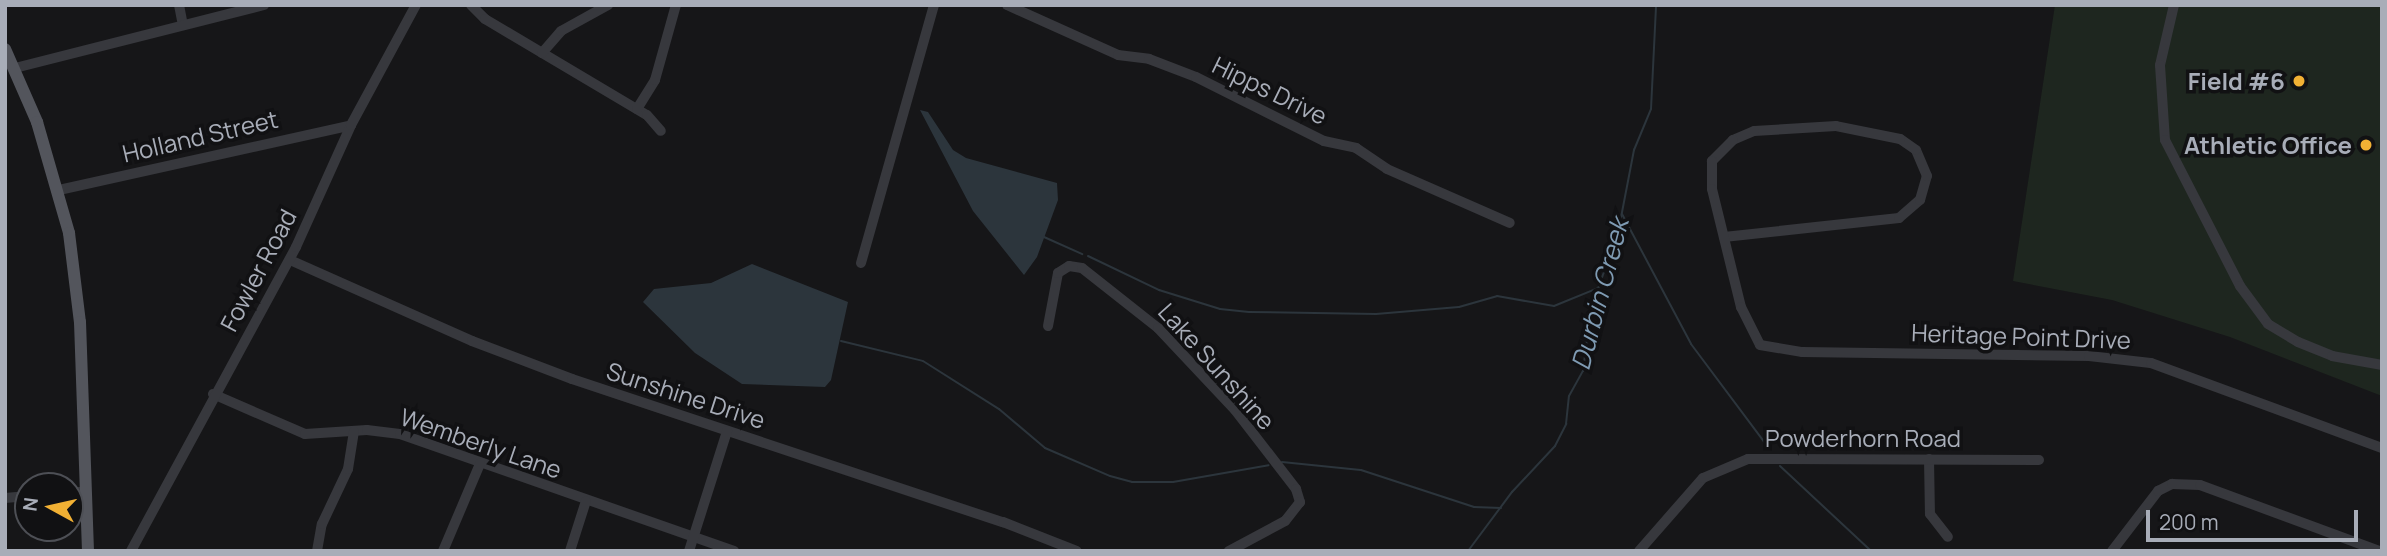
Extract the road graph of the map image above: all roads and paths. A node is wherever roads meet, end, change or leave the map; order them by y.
1 (179, 5) edge
2 (264, 5) edge
3 (416, 5) edge
4 (608, 5) edge
5 (676, 5) edge
6 (933, 5) edge
7 (1007, 5) edge
8 (2174, 5) edge
9 (472, 6) edge
10 (183, 25) junction
11 (5, 49) edge
12 (542, 53) junction
13 (15, 68) junction
14 (637, 109) junction
15 (351, 124) junction
16 (661, 131) dead end
17 (58, 190) junction
18 (1510, 223) dead end
19 (1724, 237) junction
20 (289, 260) junction
21 (861, 263) dead end
22 (1048, 326) dead end
23 (2382, 365) edge
24 (213, 394) junction
25 (354, 431) junction
26 (727, 431) junction
27 (2382, 448) edge
28 (1929, 459) junction
29 (2039, 460) dead end
30 (480, 464) junction
31 (86, 492) joint
32 (586, 501) junction
33 (693, 537) junction
34 (1948, 537) dead end
35 (88, 551) edge
36 (131, 551) edge
37 (317, 551) edge
38 (443, 551) edge
39 (570, 551) edge
40 (688, 551) edge
41 (734, 551) edge
42 (1077, 551) edge
43 (1229, 551) edge
44 (1639, 551) edge
45 (2112, 551) edge
46 (2379, 551) edge

1 - 10 street
2 - 10 street
3 - 15 street, Fowler Road
4 - 12 street
5 - 14 street
6 - 21 street
7 - 18 street, Hipps Drive
8 - 23 street
9 - 12 street
10 - 13 street
11 - 13 main road
12 - 14 street
13 - 17 main road
14 - 16 street
15 - 17 street, Holland Street
15 - 20 street, Fowler Road
17 - 31 main road
19 - 19 street, Heritage Point Drive
19 - 27 street, Heritage Point Drive
20 - 24 street, Fowler Road
20 - 26 street, Sunshine Drive
22 - 43 street, Lake Sunshine
24 - 25 street, Wemberly Lane
24 - 36 street, Fowler Road
25 - 30 street, Wemberly Lane
25 - 37 street
26 - 33 street
26 - 42 street, Sunshine Drive
28 - 29 street, Powderhorn Road
28 - 34 street
28 - 44 street, Powderhorn Road
30 - 32 street, Wemberly Lane
30 - 38 street
31 - 35 main road
32 - 33 street, Wemberly Lane
32 - 39 street
33 - 40 street
33 - 41 street, Wemberly Lane
45 - 46 street

